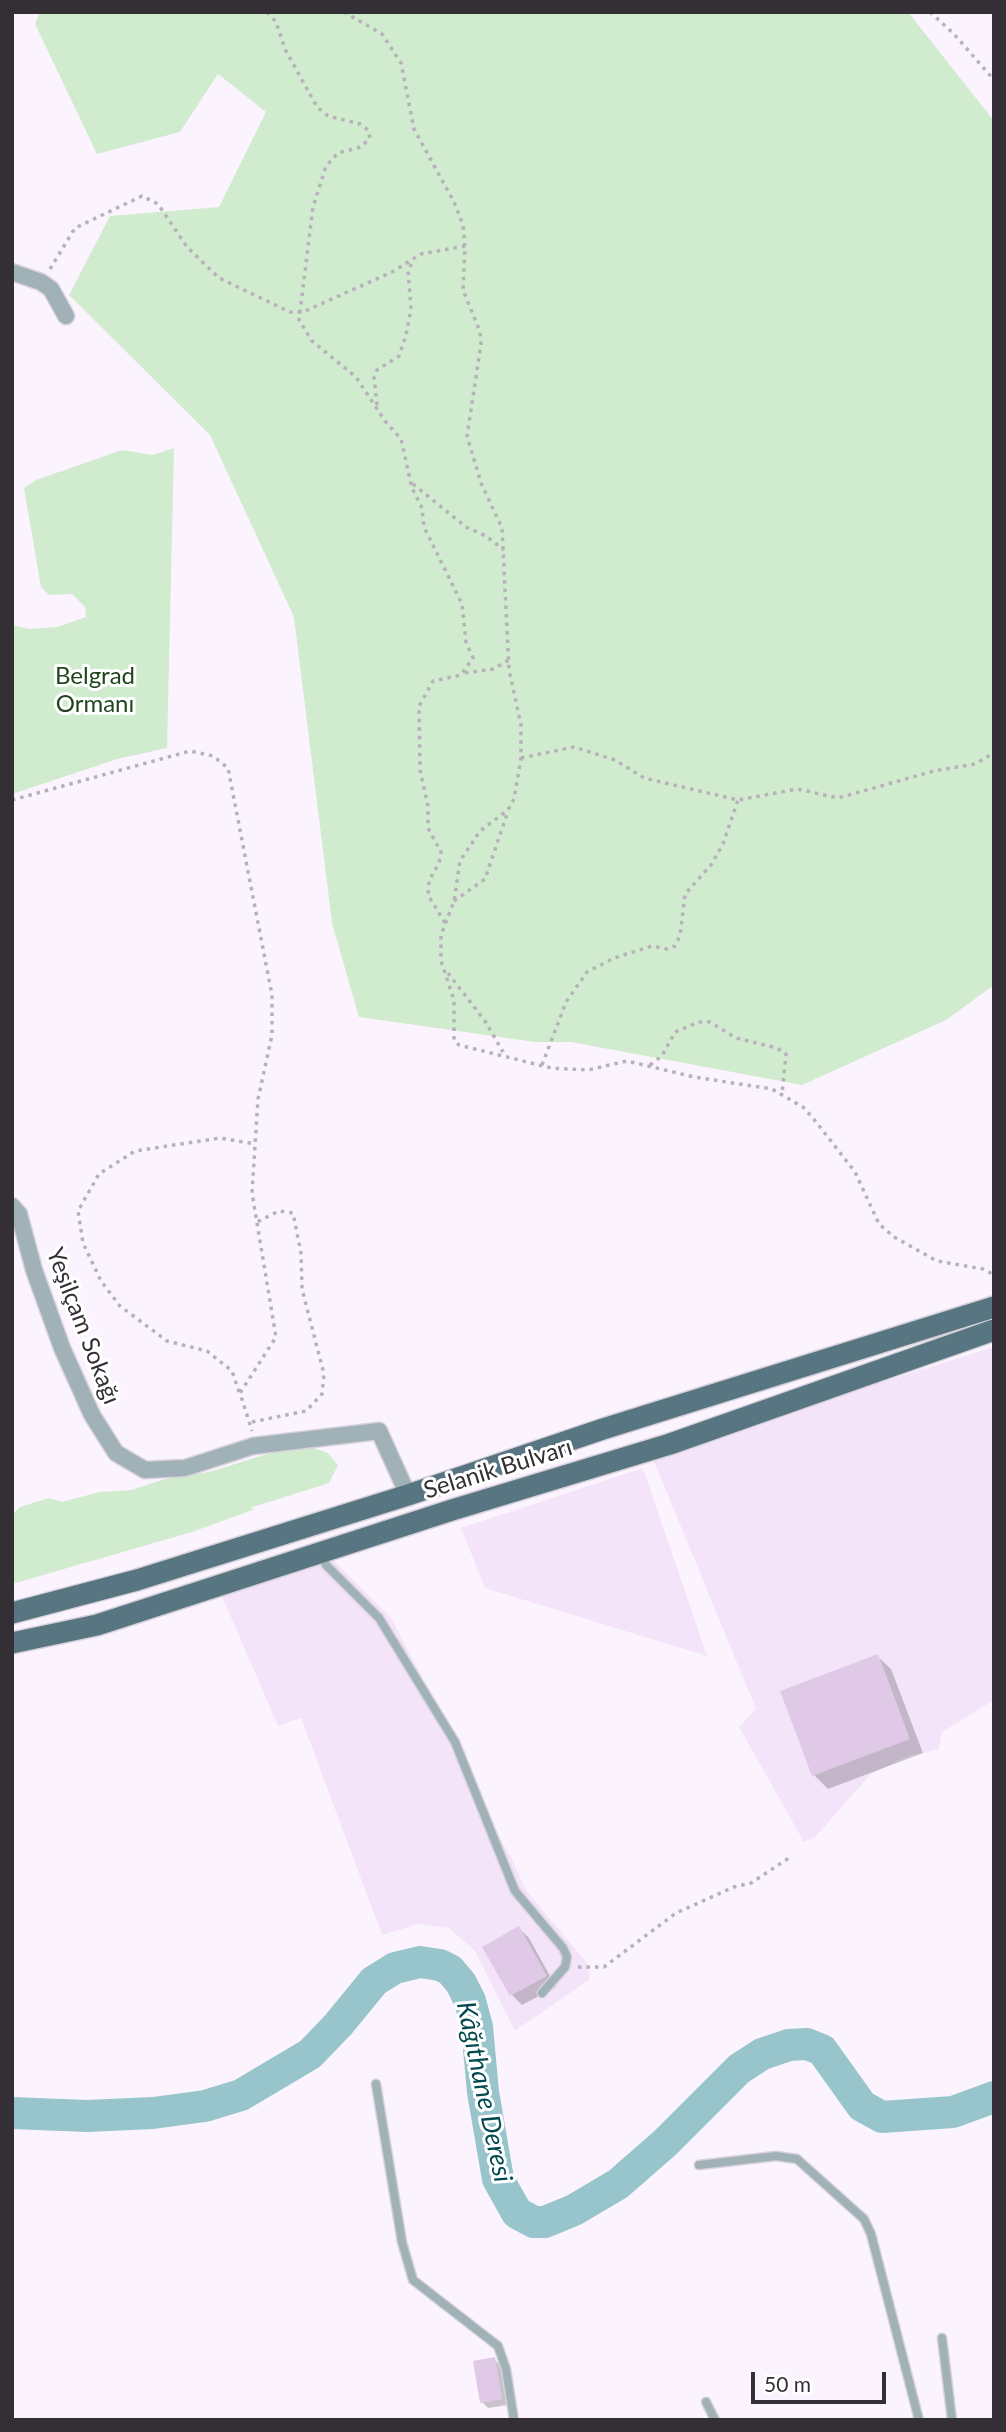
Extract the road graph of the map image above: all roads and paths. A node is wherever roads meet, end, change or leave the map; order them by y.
1 (267, 12) edge
2 (344, 12) edge
3 (930, 12) edge
4 (994, 80) edge
5 (465, 246) junction
6 (414, 259) junction
7 (12, 272) edge
8 (41, 282) junction
9 (300, 312) junction
10 (66, 316) dead end
11 (377, 409) junction
12 (411, 482) junction
13 (504, 550) junction
14 (509, 660) junction
15 (463, 673) junction
16 (994, 753) edge
17 (521, 758) junction
18 (12, 800) edge
19 (738, 800) junction
20 (508, 810) junction
21 (454, 901) junction
22 (445, 923) junction
23 (444, 968) junction
24 (504, 1054) junction
25 (542, 1065) junction
26 (649, 1065) junction
27 (782, 1094) junction
28 (255, 1144) junction
29 (12, 1206) edge
30 (257, 1222) junction
31 (994, 1275) edge
32 (994, 1307) edge
33 (994, 1330) edge
34 (240, 1393) junction
35 (251, 1422) junction
36 (253, 1446) junction
37 (408, 1495) junction
38 (321, 1553) junction
39 (12, 1613) edge
40 (12, 1643) edge
41 (792, 1856) dead end
42 (565, 1967) junction
43 (542, 1993) dead end
44 (376, 2084) dead end
45 (699, 2165) dead end
46 (942, 2339) dead end
47 (706, 2402) dead end
48 (514, 2420) edge
49 (715, 2420) edge
50 (919, 2420) edge
51 (952, 2420) edge

1 - 9 path
2 - 5 path
3 - 4 path
5 - 6 path
5 - 13 path
6 - 9 path
6 - 11 path
7 - 8 street
8 - 9 path
8 - 10 street
9 - 11 path
11 - 12 path
12 - 13 path
12 - 15 path
13 - 14 path
14 - 15 path
14 - 17 path
15 - 22 path
16 - 19 path
17 - 19 path
17 - 20 path
18 - 28 path
19 - 25 path
20 - 21 path
20 - 21 path
21 - 22 path
22 - 23 path
23 - 24 path
23 - 24 path
24 - 25 path
25 - 26 path
26 - 27 path
26 - 27 path
27 - 31 path
28 - 30 path
28 - 34 path
29 - 36 street, Yeşilçam Sokağı
30 - 34 path
30 - 35 path
32 - 37 main road, Selanik Bulvarı
33 - 38 main road, Selanik Bulvarı
34 - 35 path
35 - 36 path
36 - 37 street, Yeşilçam Sokağı
37 - 39 main road, Selanik Bulvarı
38 - 40 main road, Selanik Bulvarı
38 - 42 lane
41 - 42 path
42 - 43 lane
44 - 48 lane
45 - 50 lane
46 - 51 lane
47 - 49 lane

